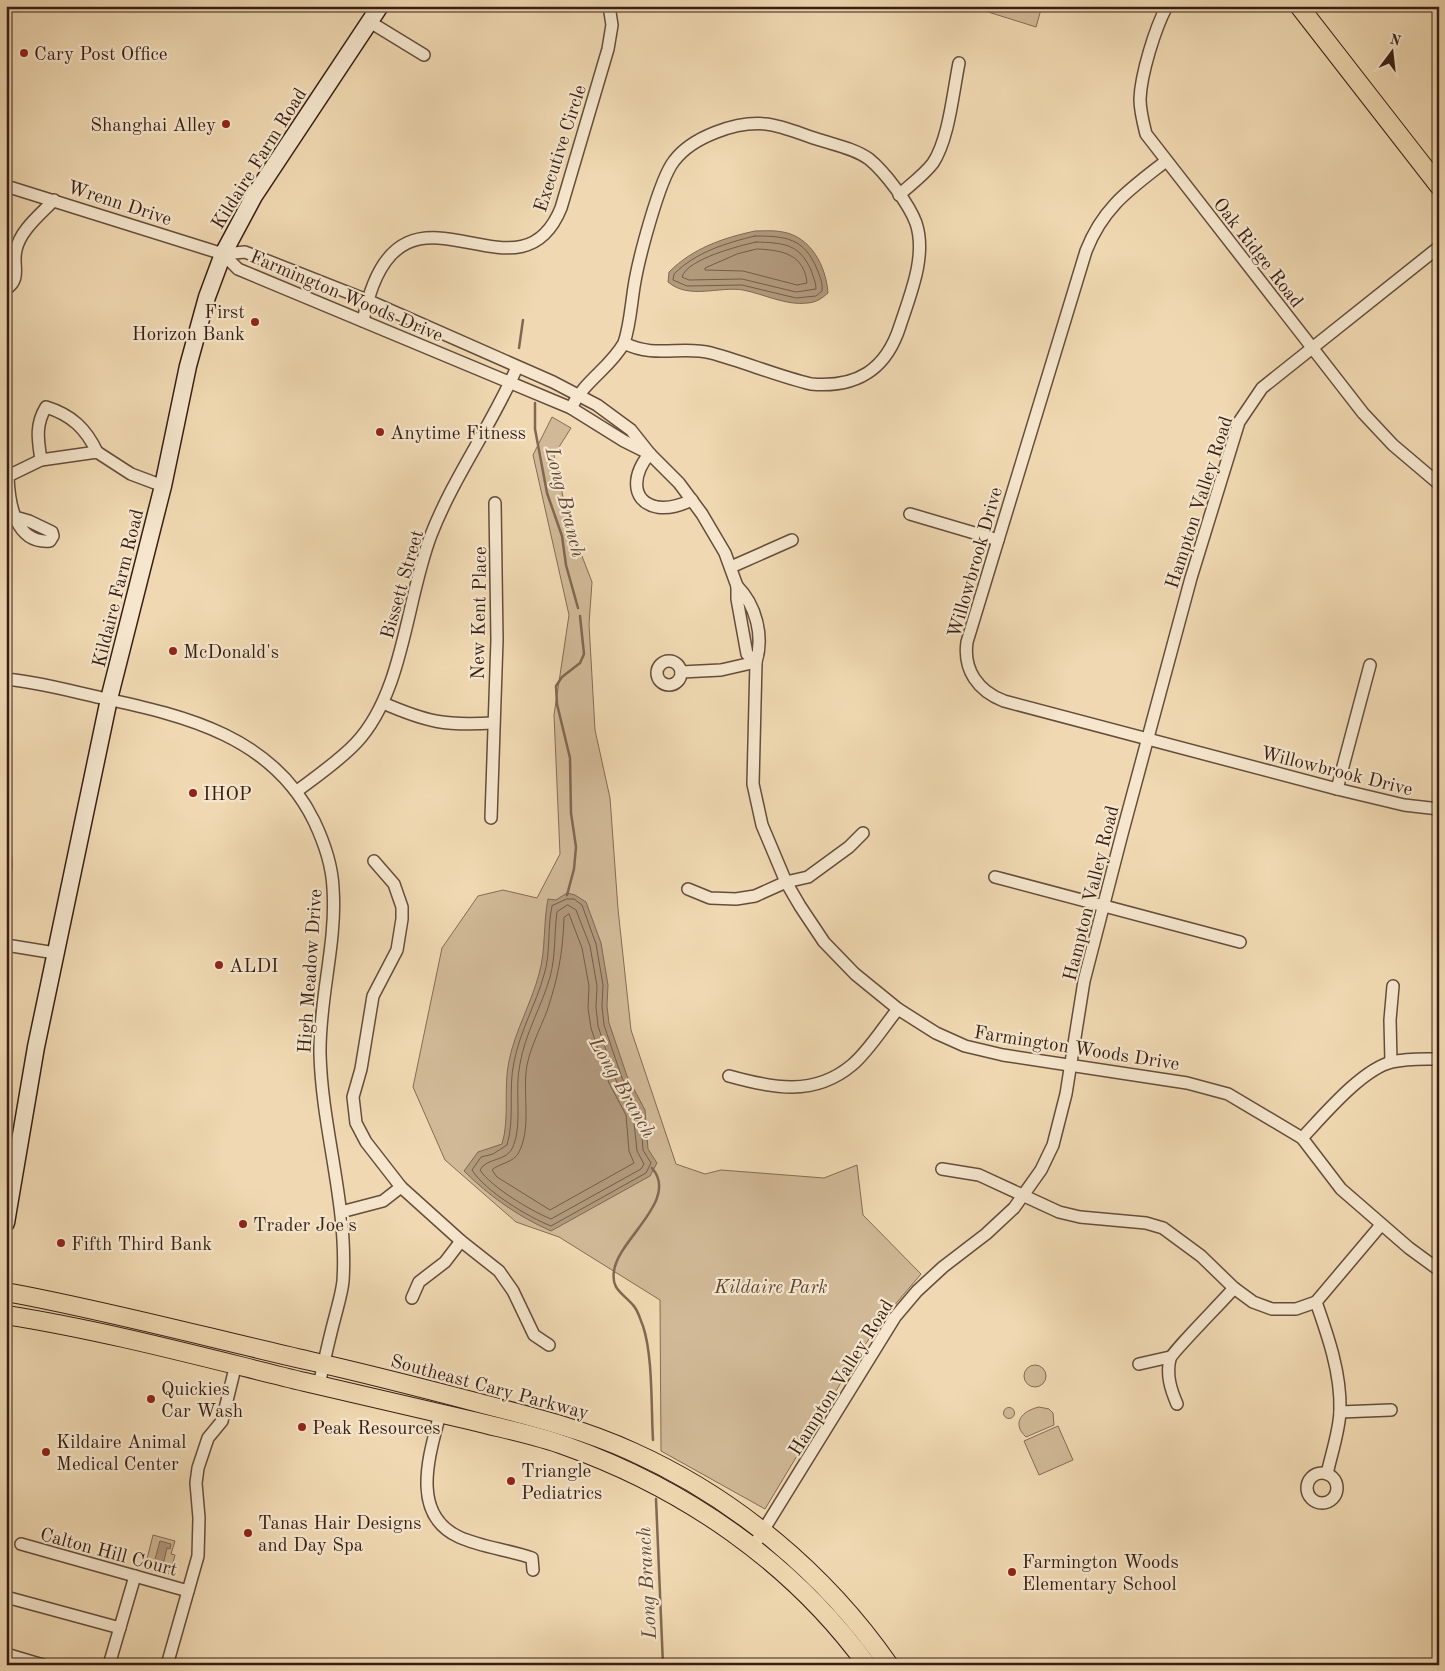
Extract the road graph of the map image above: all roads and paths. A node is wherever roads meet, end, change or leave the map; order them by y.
1 (380, 6) edge
2 (609, 6) edge
3 (1167, 6) edge
4 (1299, 6) edge
5 (370, 22) junction
6 (424, 56) dead end
7 (959, 63) dead end
8 (1166, 161) junction
9 (6, 186) edge
10 (1439, 186) edge
11 (899, 195) junction
12 (54, 200) junction
13 (1439, 247) edge
14 (223, 254) junction
15 (6, 288) edge
16 (367, 300) junction
17 (363, 321) junction
18 (624, 343) junction
19 (1311, 348) junction
20 (517, 367) junction
21 (510, 383) junction
22 (578, 394) junction
23 (570, 408) junction
24 (97, 452) junction
25 (650, 454) junction
26 (42, 460) junction
27 (7, 477) edge
28 (1439, 484) edge
29 (163, 486) junction
30 (692, 500) junction
31 (495, 503) dead end
32 (910, 514) dead end
33 (15, 518) dead end
34 (792, 540) dead end
35 (998, 540) junction
36 (731, 567) junction
37 (756, 662) junction
38 (1370, 665) dead end
39 (681, 672) dead end
40 (6, 679) edge
41 (110, 699) junction
42 (383, 703) junction
43 (493, 723) junction
44 (1148, 739) junction
45 (1337, 789) junction
46 (297, 791) junction
47 (1439, 809) edge
48 (491, 818) dead end
49 (863, 833) dead end
50 (374, 861) dead end
51 (995, 877) dead end
52 (786, 882) junction
53 (688, 889) dead end
54 (1104, 906) junction
55 (1240, 942) dead end
56 (6, 945) edge
57 (55, 953) junction
58 (1393, 986) dead end
59 (898, 1009) junction
60 (1439, 1059) edge
61 (1391, 1062) junction
62 (1071, 1065) junction
63 (729, 1076) dead end
64 (1302, 1138) junction
65 (942, 1169) dead end
66 (401, 1187) junction
67 (1024, 1195) junction
68 (341, 1212) junction
69 (6, 1223) edge
70 (1381, 1224) junction
71 (461, 1241) junction
72 (1439, 1270) edge
73 (1234, 1288) junction
74 (6, 1292) edge
75 (412, 1298) dead end
76 (1316, 1302) junction
77 (6, 1315) edge
78 (549, 1345) dead end
79 (1170, 1357) junction
80 (236, 1364) junction
81 (323, 1364) junction
82 (1139, 1364) dead end
83 (319, 1385) junction
84 (1178, 1404) dead end
85 (1391, 1410) dead end
86 (1340, 1412) junction
87 (440, 1414) junction
88 (1327, 1474) dead end
89 (764, 1532) junction
90 (21, 1544) dead end
91 (753, 1547) junction
92 (533, 1570) dead end
93 (135, 1576) junction
94 (188, 1591) junction
95 (6, 1597) edge
96 (120, 1628) junction
97 (6, 1654) edge
98 (43, 1665) edge
99 (110, 1665) edge
100 (167, 1665) edge
101 (867, 1665) edge
102 (889, 1665) edge

1 - 5 main road, Kildaire Farm Road
2 - 16 street, Executive Circle
3 - 8 street, Oak Ridge Road
4 - 10 main road
5 - 6 street
5 - 14 main road, Kildaire Farm Road
7 - 11 street
8 - 19 street, Oak Ridge Road
8 - 35 street, Willowbrook Drive
9 - 12 street, Wrenn Drive
11 - 18 street
11 - 18 street
12 - 14 street, Wrenn Drive
12 - 15 street
13 - 19 street, Hampton Valley Road
14 - 16 street, Farmington Woods Drive
14 - 17 street, Farmington Woods Drive
14 - 29 main road, Kildaire Farm Road
16 - 17 street, Executive Circle
16 - 20 street, Farmington Woods Drive
17 - 21 street, Farmington Woods Drive
18 - 22 street
19 - 28 street, Oak Ridge Road
19 - 44 street, Hampton Valley Road
20 - 21 street, Bissett Street
20 - 22 street, Farmington Woods Drive
21 - 23 street, Farmington Woods Drive
21 - 42 street, Bissett Street
22 - 23 street
22 - 25 street, Farmington Woods Drive
23 - 25 street, Farmington Woods Drive
24 - 26 street
24 - 26 street
24 - 29 street
25 - 30 street, Farmington Woods Drive
25 - 30 street
26 - 27 street
27 - 33 street
29 - 41 main road, Kildaire Farm Road
30 - 36 street, Farmington Woods Drive
31 - 43 street, New Kent Place
32 - 35 street
34 - 36 street
35 - 44 street, Willowbrook Drive
36 - 37 street, Farmington Woods Drive
37 - 39 street
37 - 52 street, Farmington Woods Drive
38 - 45 street
40 - 41 street, High Meadow Drive
41 - 46 street, High Meadow Drive
41 - 57 main road, Kildaire Farm Road
42 - 43 street
42 - 46 street, Bissett Street
43 - 48 street, New Kent Place
44 - 45 street, Willowbrook Drive
44 - 54 street, Hampton Valley Road
45 - 47 street, Willowbrook Drive
46 - 68 street, High Meadow Drive
49 - 52 street
50 - 66 street
51 - 54 street
52 - 53 street
52 - 59 street, Farmington Woods Drive
54 - 55 street
54 - 62 street, Hampton Valley Road
56 - 57 street
57 - 69 main road, Kildaire Farm Road
58 - 61 street
59 - 62 street, Farmington Woods Drive
59 - 63 street
60 - 61 street
61 - 64 street
62 - 64 street, Farmington Woods Drive
62 - 67 street, Hampton Valley Road
64 - 70 street, Farmington Woods Drive
65 - 67 street
66 - 68 street
66 - 71 street
67 - 73 street
67 - 89 street, Hampton Valley Road
68 - 81 street, High Meadow Drive
70 - 72 street, Farmington Woods Drive
70 - 76 street
71 - 75 street
71 - 78 street
73 - 76 street
73 - 79 street
74 - 81 main road, Southeast Cary Parkway
76 - 86 street
77 - 80 main road, Southeast Cary Parkway
79 - 82 street
79 - 84 street
80 - 83 main road, Southeast Cary Parkway
80 - 94 street
81 - 83 street, High Meadow Drive
81 - 89 main road, Southeast Cary Parkway
83 - 87 main road, Southeast Cary Parkway
85 - 86 street
86 - 88 street
87 - 91 main road, Southeast Cary Parkway
87 - 92 street
89 - 91 street, Hampton Valley Road
89 - 102 main road, Southeast Cary Parkway
90 - 93 street, Calton Hill Court
91 - 101 main road, Southeast Cary Parkway
93 - 94 street, Calton Hill Court
93 - 96 street
94 - 100 street
95 - 96 street
96 - 99 street
97 - 98 street

